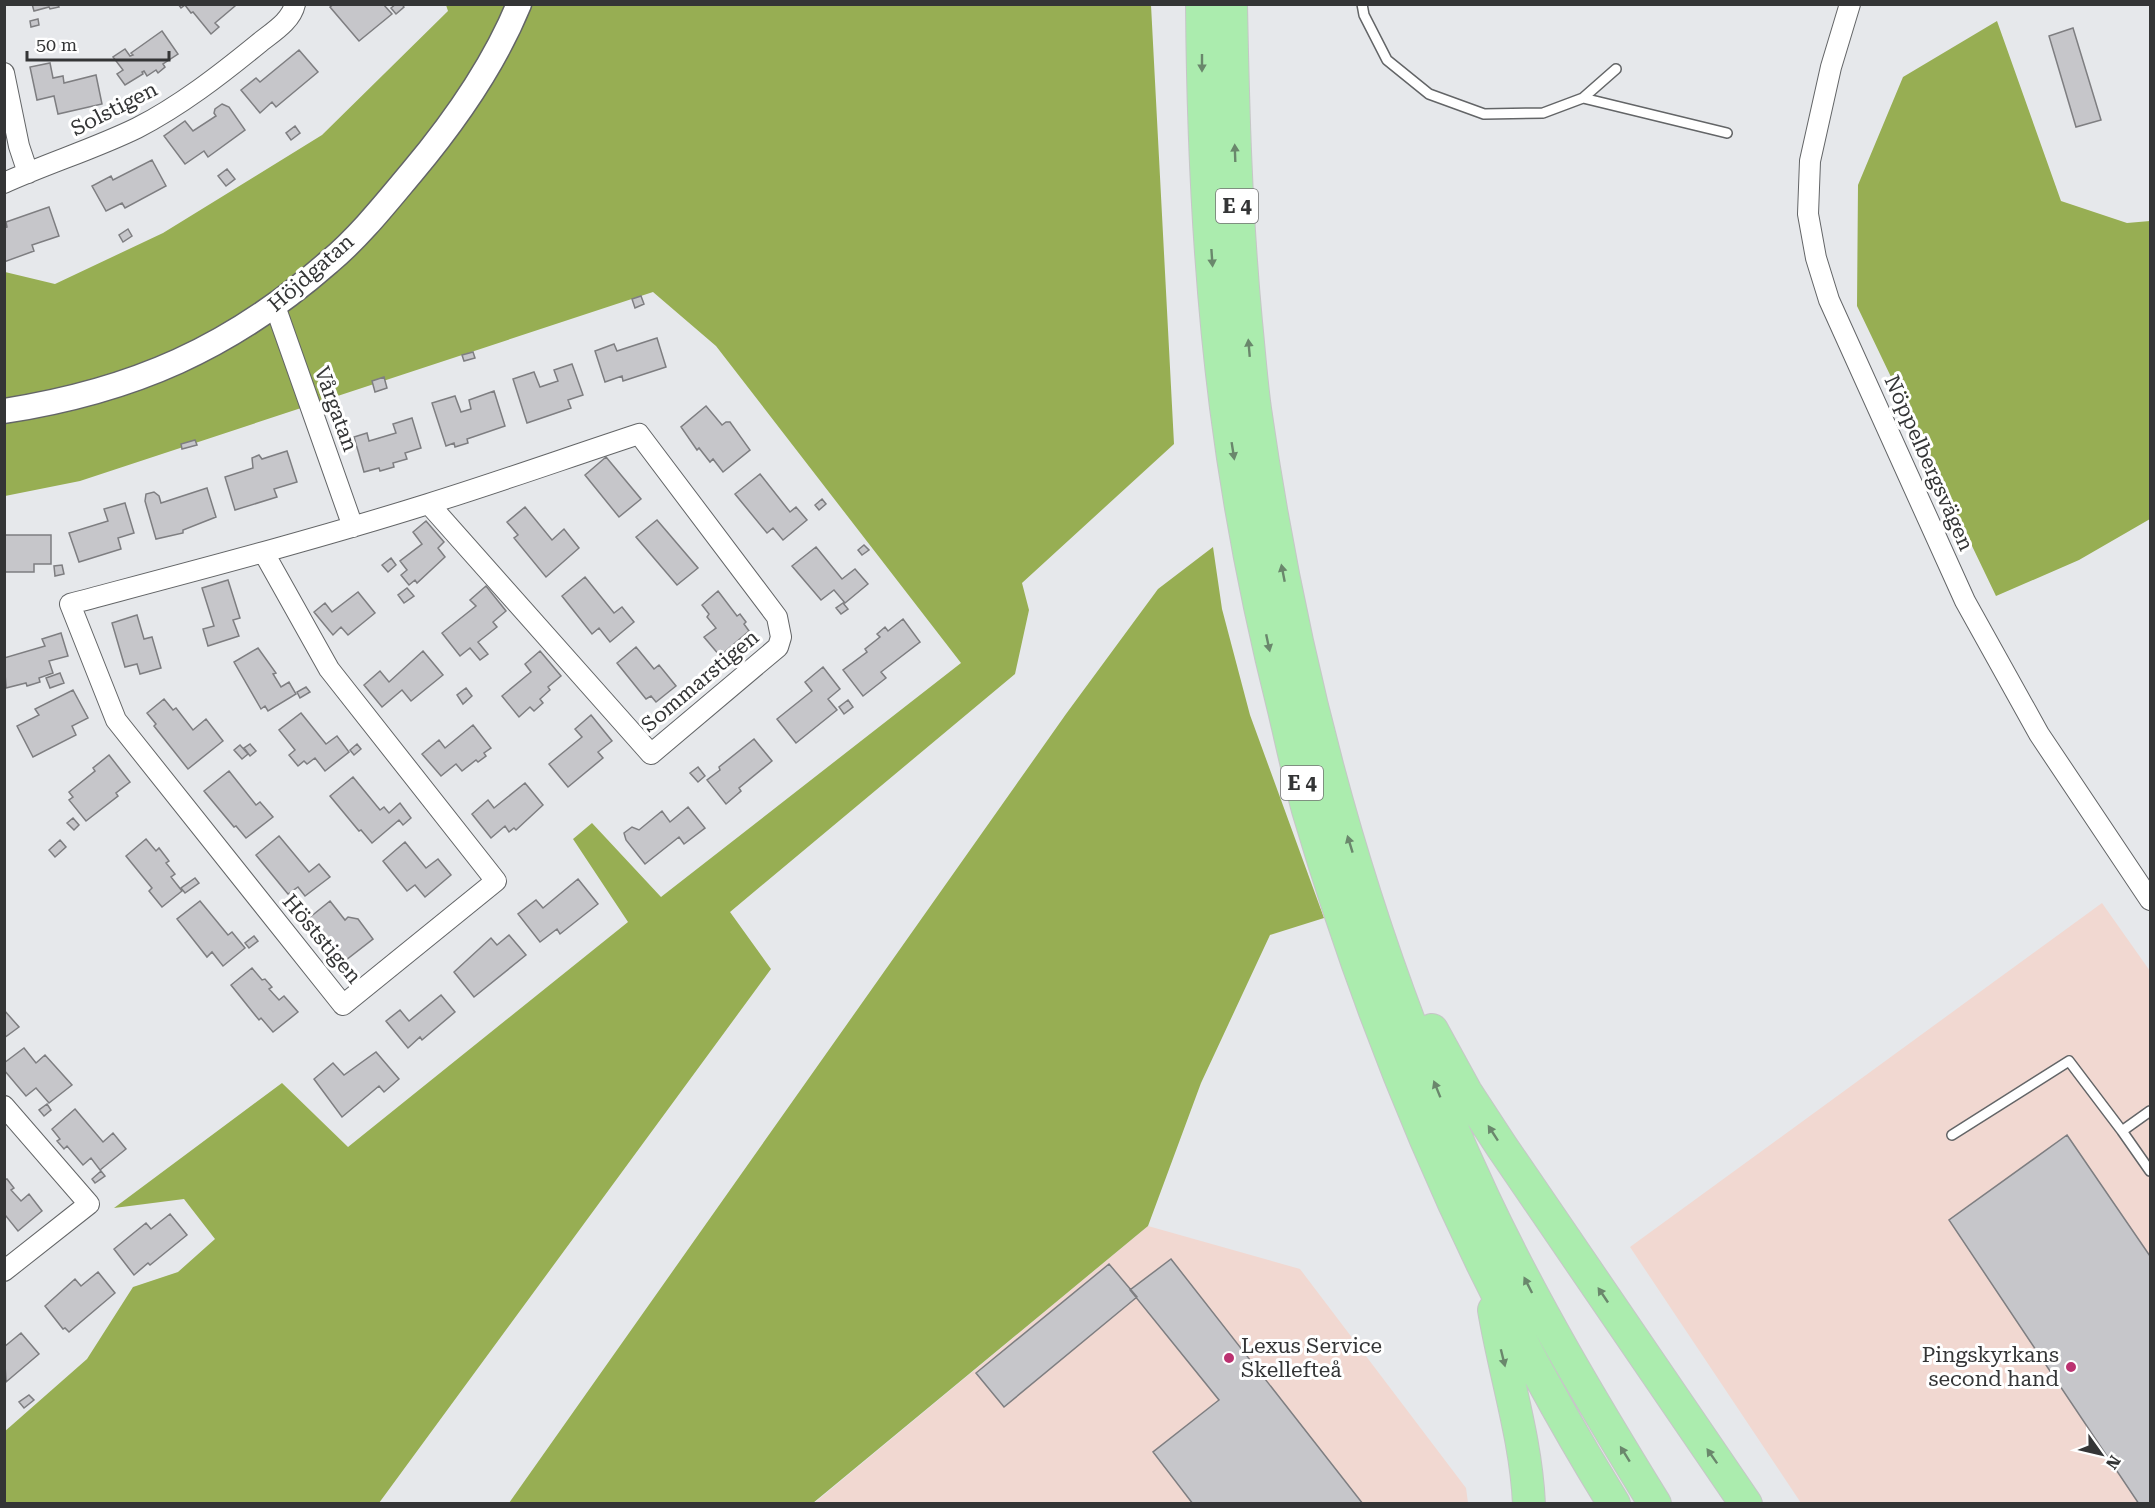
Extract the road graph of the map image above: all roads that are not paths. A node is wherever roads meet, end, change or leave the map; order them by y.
1 (295, 4) edge
2 (519, 4) edge
3 (1202, 4) edge
4 (1231, 4) edge
5 (1362, 4) edge
6 (1850, 4) edge
7 (1616, 69) dead end
8 (4, 73) edge
9 (1583, 98) junction
10 (1727, 133) dead end
11 (28, 173) junction
12 (4, 183) edge
13 (275, 306) junction
14 (4, 411) edge
15 (429, 504) junction
16 (353, 527) junction
17 (264, 553) junction
18 (1366, 900) junction
19 (2151, 900) edge
20 (4, 1106) edge
21 (2151, 1111) edge
22 (2122, 1131) junction
23 (1952, 1135) dead end
24 (2151, 1171) edge
25 (4, 1271) edge
26 (1489, 1280) junction
27 (1529, 1503) edge
28 (1614, 1503) edge
29 (1656, 1503) edge
30 (1746, 1503) edge

1 - 11 street, Solstigen
2 - 13 street, Höjdgatan
3 -> 26 highway, E 4
18 -> 4 highway, E 4
5 - 9 lane
6 - 19 street, Nöppelbergsvägen
7 - 9 lane
8 - 11 street
9 - 10 lane
11 - 12 street, Solstigen
13 - 14 street, Höjdgatan
13 - 16 street, Vårgatan
15 - 15 street, Sommarstigen
15 - 16 street, Sommarstigen
16 - 17 street, Höststigen
17 - 17 street, Höststigen
29 -> 18 highway, E 4
30 -> 18 highway
20 - 25 street
21 - 22 lane
22 - 23 lane
22 - 24 lane
26 -> 27 highway
26 - 28 highway, E 4

